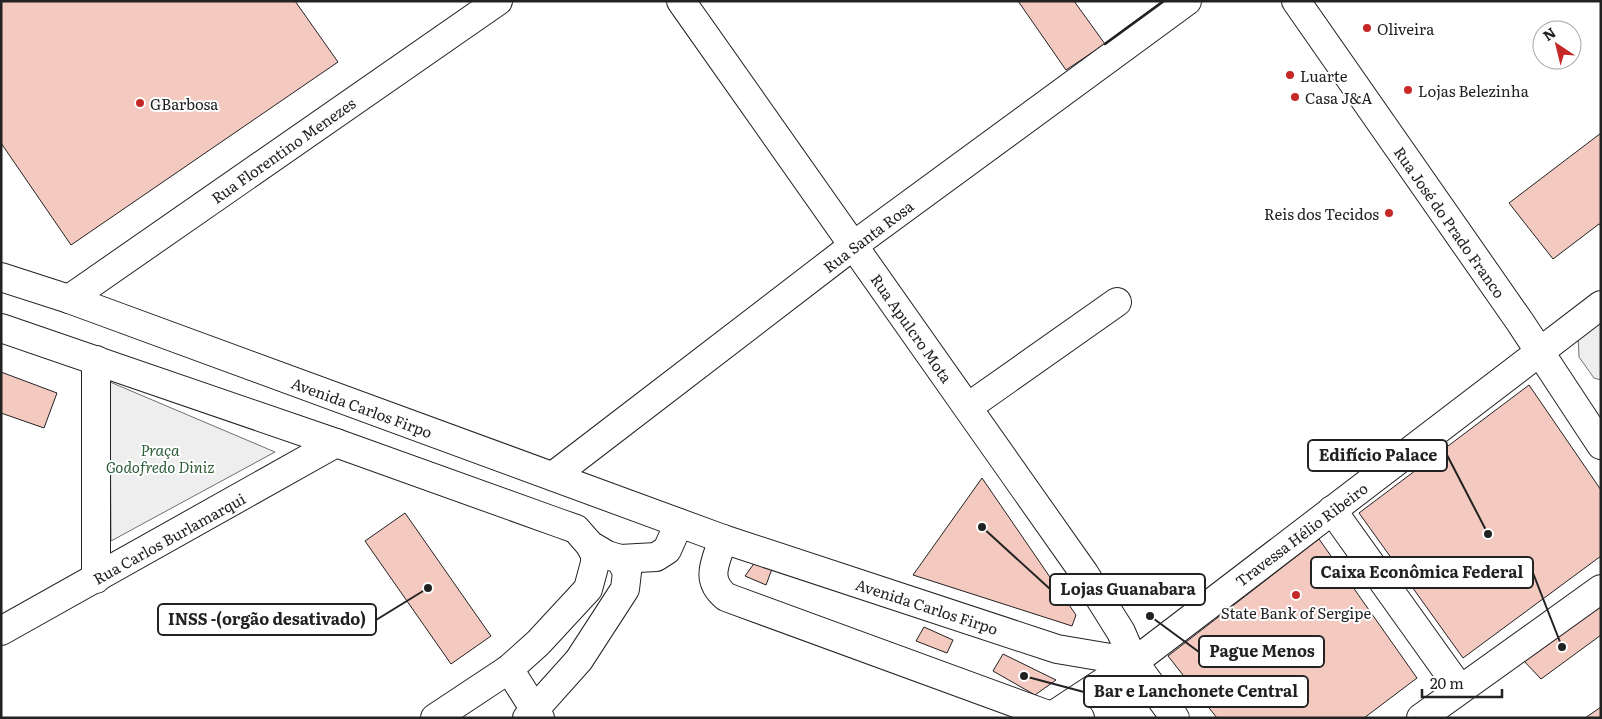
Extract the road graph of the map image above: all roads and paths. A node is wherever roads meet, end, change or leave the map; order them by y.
1 (498, 1) edge
2 (681, 1) edge
3 (1187, 1) edge
4 (1296, 1) edge
5 (854, 245) junction
6 (1, 277) edge
7 (69, 299) junction
8 (1117, 302) dead end
9 (1601, 305) edge
10 (1, 328) edge
11 (1539, 351) junction
12 (96, 360) junction
13 (968, 407) junction
14 (336, 443) junction
15 (1601, 445) edge
16 (553, 476) junction
17 (1332, 510) junction
18 (679, 523) junction
19 (723, 539) junction
20 (590, 545) junction
21 (620, 559) junction
22 (96, 579) junction
23 (1601, 589) edge
24 (1, 631) edge
25 (1134, 662) junction
26 (509, 669) junction
27 (1460, 689) junction
28 (534, 715) edge
29 (1060, 716) edge
30 (436, 718) edge
31 (1175, 718) edge
32 (1421, 718) edge

1 - 7 street, Rua Florentino Menezes
2 - 5 street, Rua Apulcro Mota
3 - 5 street, Rua Santa Rosa
4 - 11 street, Rua José do Prado Franco
5 - 13 street, Rua Apulcro Mota
5 - 16 street, Rua Santa Rosa
6 - 7 street, Avenida Carlos Firpo
7 - 16 street, Avenida Carlos Firpo
8 - 13 street
9 - 11 street, Travessa Hélio Ribeiro
10 - 12 street
11 - 15 street, Rua José do Prado Franco
11 - 17 street, Travessa Hélio Ribeiro
12 - 14 street
12 - 22 street
13 - 25 street, Rua Apulcro Mota
14 - 20 street
14 - 22 street, Rua Carlos Burlamarqui
16 - 18 street, Avenida Carlos Firpo
17 - 25 street, Travessa Hélio Ribeiro
17 - 27 street
18 - 19 street, Avenida Carlos Firpo
18 - 21 street
19 - 25 street, Avenida Carlos Firpo
19 - 29 street
20 - 21 street
20 - 26 street
21 - 28 street
22 - 24 street, Rua Carlos Burlamarqui
23 - 27 street
25 - 29 street, Travessa Hélio Ribeiro
25 - 31 street, Rua Apulcro Mota
26 - 28 street
26 - 30 street
27 - 32 street

